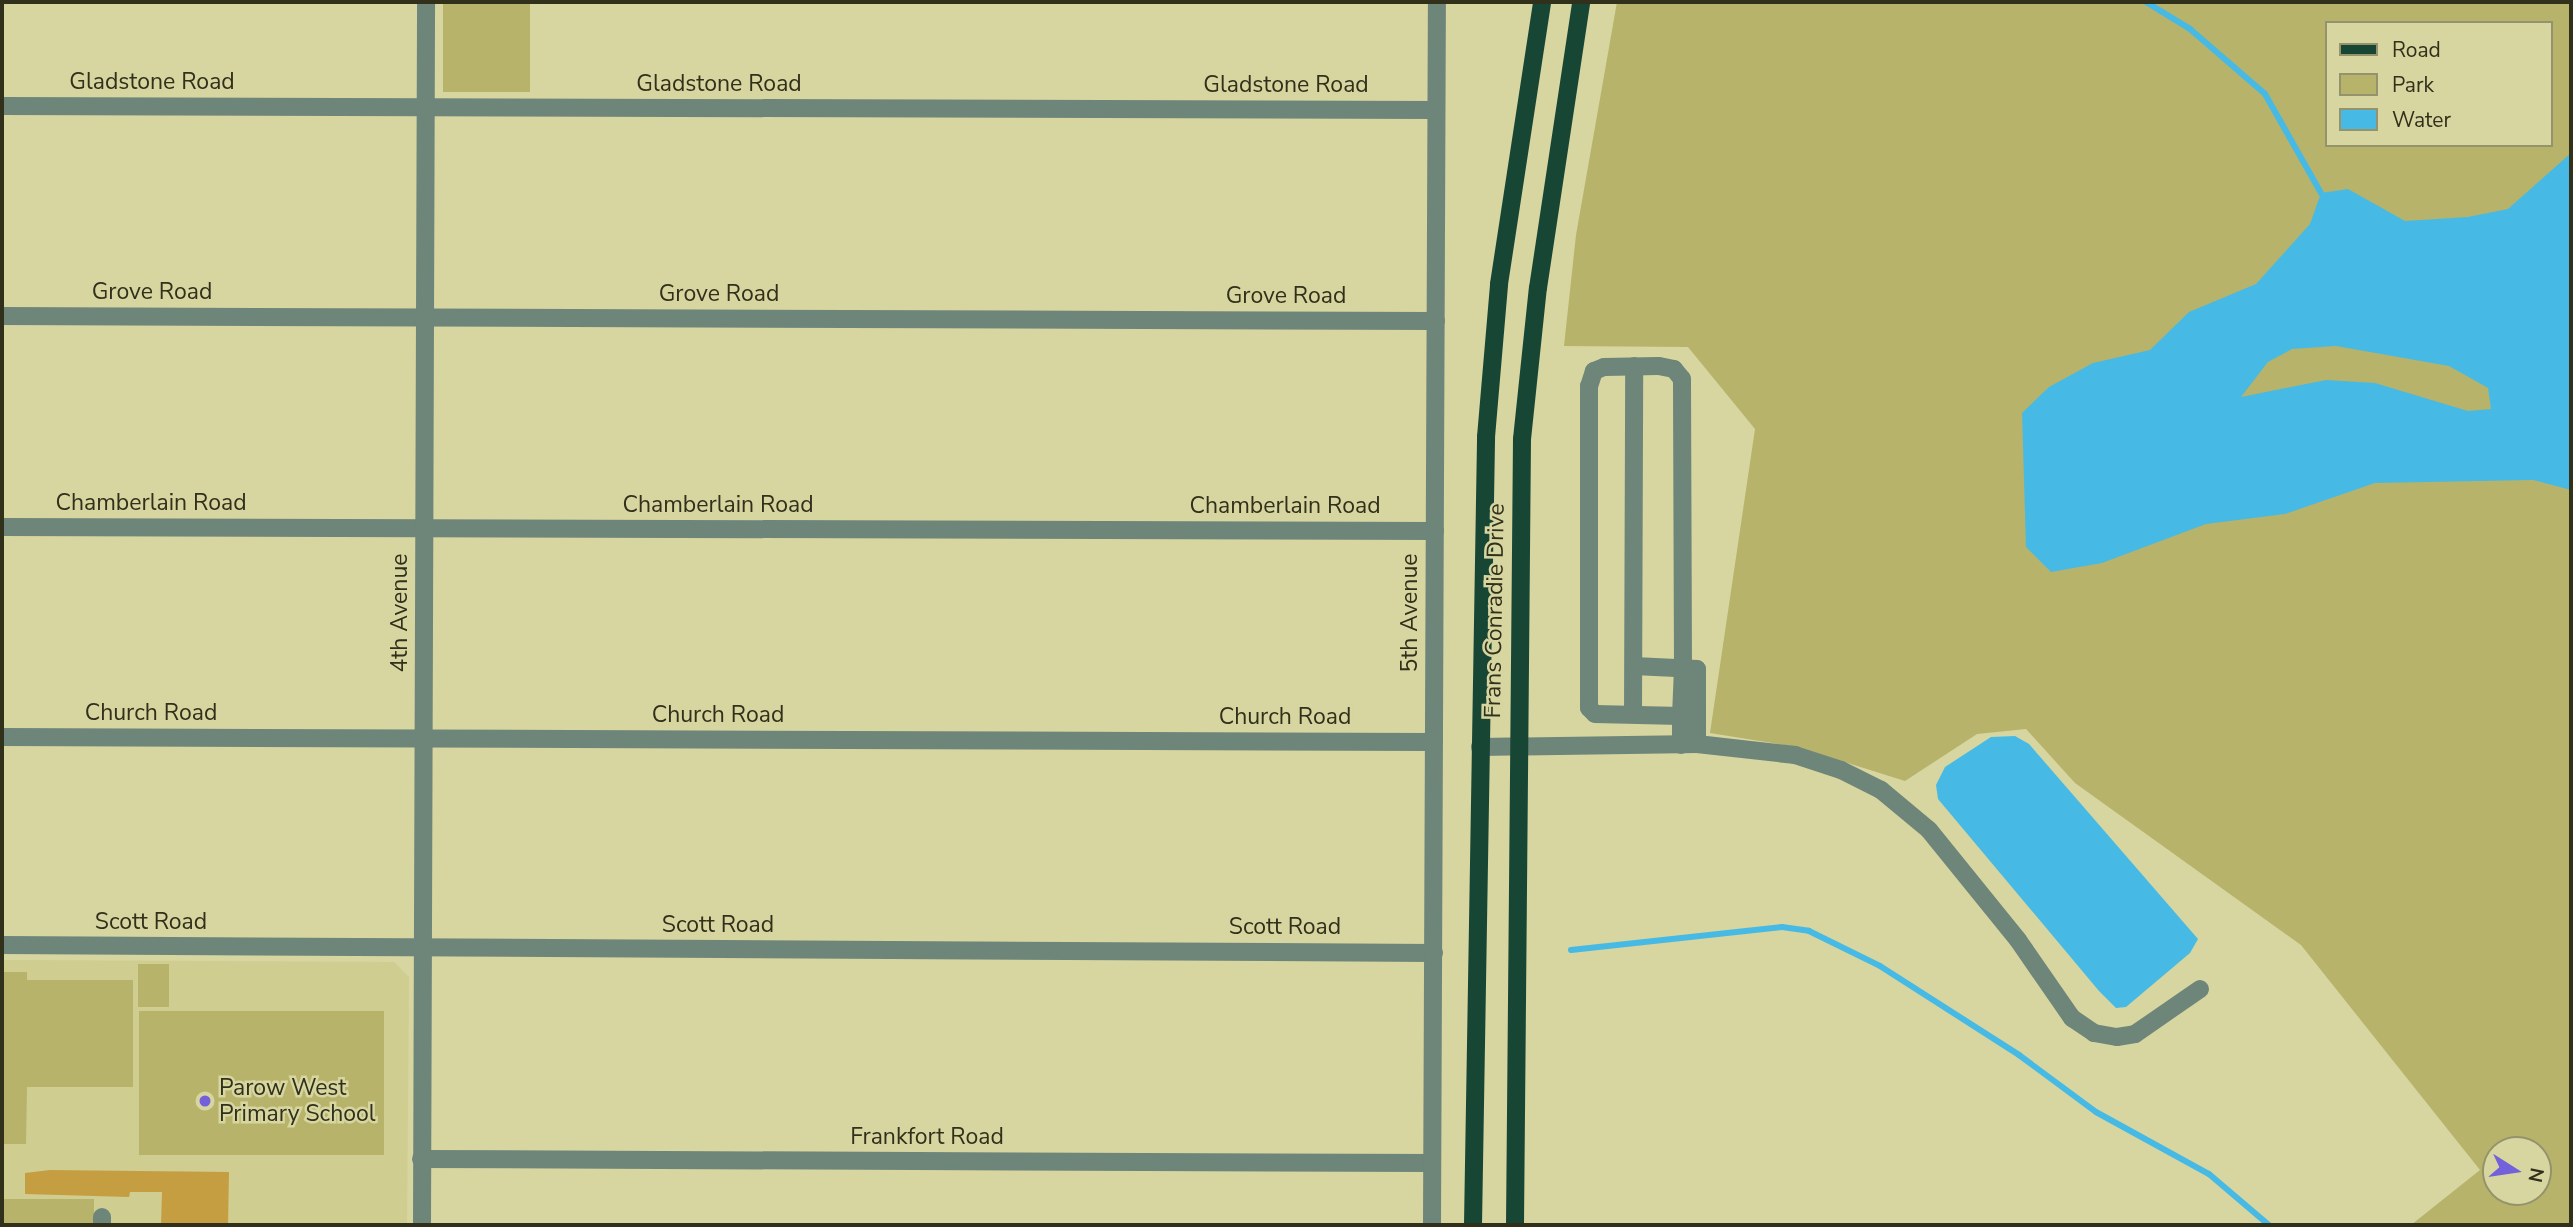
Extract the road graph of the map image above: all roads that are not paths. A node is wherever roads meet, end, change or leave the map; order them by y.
1 (426, 2) edge
2 (1437, 2) edge
3 (1542, 2) edge
4 (1581, 2) edge
5 (2, 106) edge
6 (426, 107) junction
7 (1436, 110) junction
8 (2, 316) edge
9 (426, 317) junction
10 (1436, 321) junction
11 (1634, 366) junction
12 (2, 527) edge
13 (425, 529) junction
14 (1435, 531) junction
15 (1634, 666) junction
16 (1683, 669) junction
17 (1633, 715) junction
18 (1689, 715) junction
19 (2, 737) edge
20 (423, 738) junction
21 (1434, 742) junction
22 (1689, 744) junction
23 (1480, 747) junction
24 (1518, 748) junction
25 (2, 945) edge
26 (422, 948) junction
27 (1434, 953) junction
28 (2200, 989) dead end
29 (421, 1159) junction
30 (1432, 1163) junction
31 (422, 1225) edge
32 (1432, 1225) edge
33 (1473, 1225) edge
34 (1515, 1225) edge

1 - 6 street, 4th Avenue
2 - 7 street, 5th Avenue
3 - 23 main road, Frans Conradie Drive
4 - 24 main road, Frans Conradie Drive
5 - 6 street, Gladstone Road
6 - 7 street, Gladstone Road
6 - 9 street, 4th Avenue
7 - 10 street, 5th Avenue
8 - 9 street, Grove Road
9 - 10 street, Grove Road
9 - 13 street, 4th Avenue
10 - 14 street, 5th Avenue
11 - 15 street
11 - 16 street
11 - 17 street
12 - 13 street, Chamberlain Road
13 - 14 street, Chamberlain Road
13 - 20 street, 4th Avenue
14 - 21 street, 5th Avenue
15 - 16 street
15 - 17 street
16 - 18 street
17 - 18 street
18 - 22 street
19 - 20 street, Church Road
20 - 21 street, Church Road
20 - 26 street, 4th Avenue
21 - 27 street, 5th Avenue
22 - 24 street
22 - 28 street
23 - 24 street
23 - 33 main road, Frans Conradie Drive
24 - 34 main road, Frans Conradie Drive
25 - 26 street, Scott Road
26 - 27 street, Scott Road
26 - 29 street, 4th Avenue
27 - 30 street, 5th Avenue
29 - 30 street, Frankfort Road
29 - 31 street, 4th Avenue
30 - 32 street, 5th Avenue

